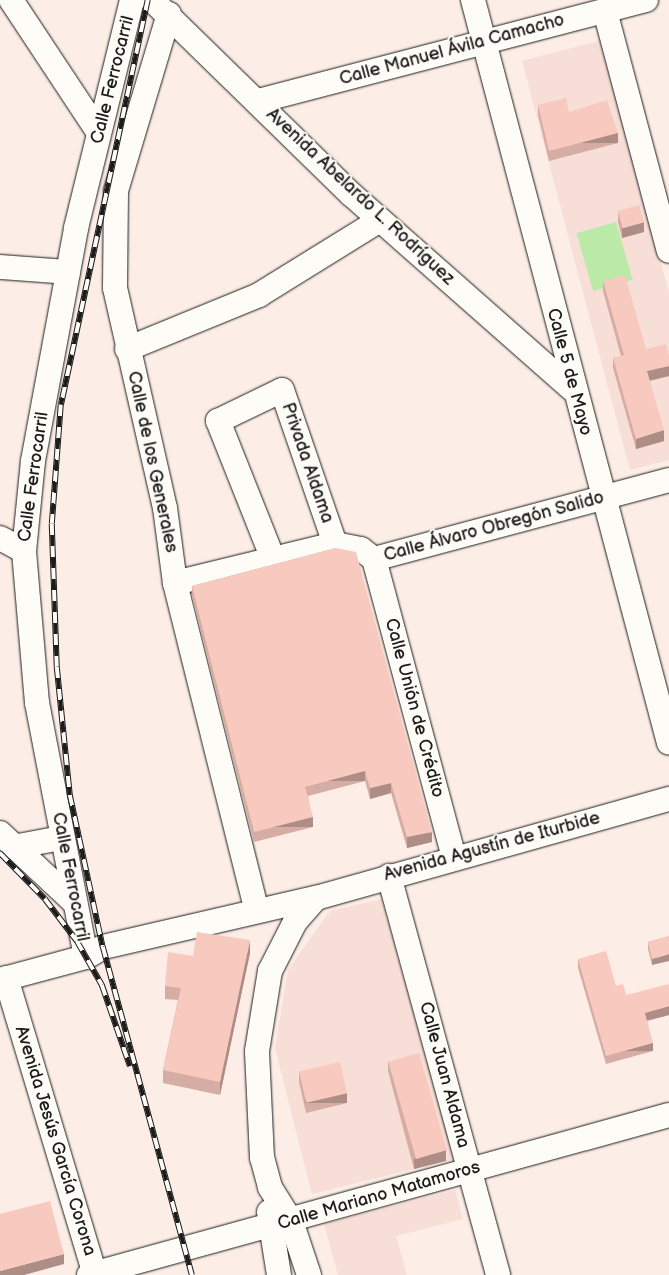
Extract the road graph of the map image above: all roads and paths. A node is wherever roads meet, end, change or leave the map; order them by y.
1 (12, 0) edge
2 (132, 0) edge
3 (473, 0) edge
4 (646, 0) edge
5 (160, 7) edge
6 (605, 11) junction
7 (483, 40) junction
8 (258, 101) junction
9 (99, 133) junction
10 (380, 220) junction
11 (669, 251) edge
12 (0, 267) edge
13 (68, 272) junction
14 (127, 349) junction
15 (572, 389) junction
16 (669, 480) edge
17 (603, 498) junction
18 (0, 538) edge
19 (335, 544) junction
20 (24, 551) junction
21 (273, 559) junction
22 (374, 559) junction
23 (175, 583) junction
24 (669, 743) edge
25 (669, 799) edge
26 (61, 838) junction
27 (7, 840) edge
28 (454, 857) junction
29 (389, 876) junction
30 (316, 898) junction
31 (75, 904) junction
32 (256, 910) junction
33 (86, 957) junction
34 (3, 979) edge
35 (669, 1115) edge
36 (470, 1170) junction
37 (270, 1187) junction
38 (291, 1221) junction
39 (268, 1227) junction
40 (93, 1275) edge
41 (279, 1275) edge
42 (309, 1275) edge
43 (498, 1275) edge

1 - 9 street
2 - 9 street, Calle Ferrocarril
3 - 7 street, Calle 5 de Mayo
4 - 6 street, Calle Manuel Ávila Camacho
5 - 8 street, Avenida Abelardo L. Rodríguez
5 - 14 street, Calle de los Generales
6 - 7 street, Calle Manuel Ávila Camacho
6 - 11 street
7 - 8 street, Calle Manuel Ávila Camacho
7 - 15 street, Calle 5 de Mayo
8 - 10 street, Avenida Abelardo L. Rodríguez
9 - 13 street, Calle Ferrocarril
10 - 14 street
10 - 15 street, Avenida Abelardo L. Rodríguez
12 - 13 street
13 - 20 street, Calle Ferrocarril
14 - 23 street, Calle de los Generales
15 - 17 street, Calle 5 de Mayo
16 - 17 street, Calle Álvaro Obregón Salido
17 - 22 street, Calle Álvaro Obregón Salido
17 - 24 street, Calle 5 de Mayo
18 - 20 street
19 - 21 street, Calle Álvaro Obregón Salido
19 - 21 street, Privada Aldama
19 - 22 street, Calle Álvaro Obregón Salido
20 - 26 street, Calle Ferrocarril
21 - 23 street, Calle Álvaro Obregón Salido
22 - 28 street, Calle Unión de Crédito
23 - 32 street, Calle de los Generales
25 - 28 street, Avenida Agustín de Iturbide
26 - 27 street
26 - 31 street, Calle Ferrocarril
27 - 31 street
28 - 29 street, Avenida Agustín de Iturbide
29 - 30 street, Avenida Agustín de Iturbide
29 - 36 street, Calle Juan Aldama
30 - 32 street, Avenida Agustín de Iturbide
30 - 37 street
31 - 33 street, Calle Ferrocarril
32 - 33 street, Avenida Agustín de Iturbide
33 - 34 street, Avenida Agustín de Iturbide
34 - 40 street, Avenida Jesús García Corona
35 - 36 street, Calle Mariano Matamoros
36 - 38 street, Calle Mariano Matamoros
36 - 43 street, Calle Juan Aldama
37 - 38 street
37 - 39 street
38 - 39 street, Calle Mariano Matamoros
38 - 42 street
39 - 40 street, Calle Mariano Matamoros
39 - 41 street

